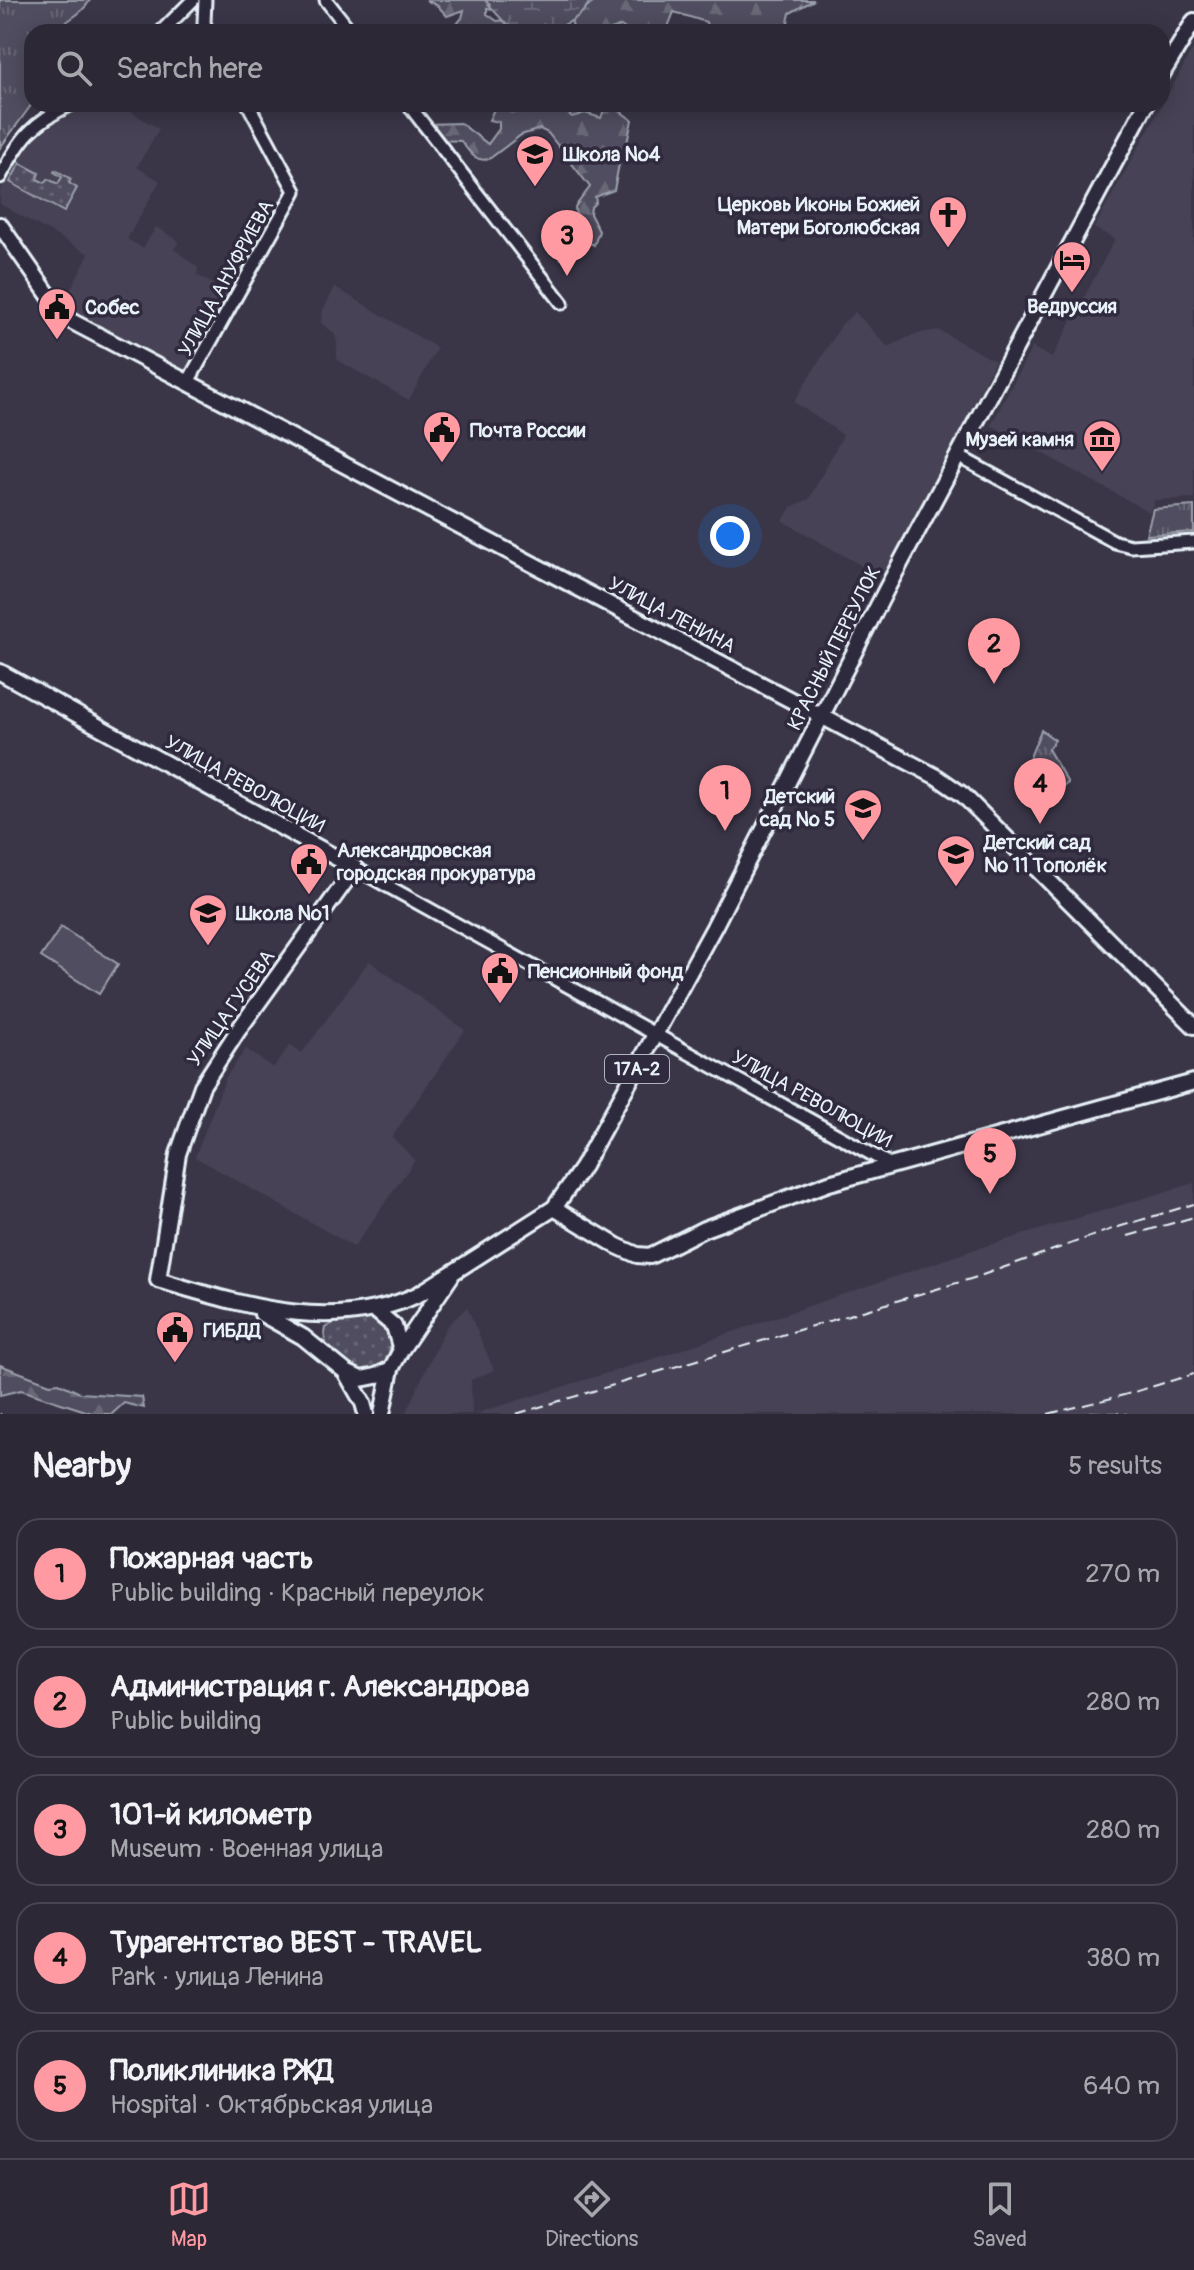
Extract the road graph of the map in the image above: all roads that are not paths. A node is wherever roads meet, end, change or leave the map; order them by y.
1 (193, 0) edge
2 (205, 0) edge
3 (326, 0) edge
4 (1194, 21) edge
5 (169, 24) edge
6 (204, 24) edge
7 (345, 24) edge
8 (1170, 61) edge
9 (57, 112) edge
10 (252, 112) edge
11 (414, 112) edge
12 (1142, 112) edge
13 (0, 177) edge
14 (0, 225) edge
15 (562, 303) dead end
16 (188, 382) junction
17 (958, 456) junction
18 (1194, 535) edge
19 (1115, 542) junction
20 (1194, 542) edge
21 (0, 672) edge
22 (822, 718) junction
23 (355, 868) junction
24 (1194, 1026) edge
25 (657, 1034) junction
26 (1194, 1082) edge
27 (891, 1165) junction
28 (554, 1208) junction
29 (455, 1269) junction
30 (242, 1305) junction
31 (375, 1310) junction
32 (326, 1314) junction
33 (401, 1350) junction
34 (321, 1351) junction
35 (391, 1369) junction
36 (346, 1372) junction
37 (366, 1414) edge
38 (382, 1414) edge

1 - 5 street
2 - 6 street
3 - 7 street
4 - 8 main road
9 - 13 street
10 - 16 street, УЛИЦА АНУФРИЕВА
11 - 15 street
12 - 17 main road, КРАСНЫЙ ПЕРЕУЛОК
14 - 16 main road, УЛИЦА ЛЕНИНА
16 - 22 main road, УЛИЦА ЛЕНИНА
17 - 19 street
17 - 22 main road, КРАСНЫЙ ПЕРЕУЛОК
18 - 19 street
19 - 20 street
21 - 23 main road, УЛИЦА РЕВОЛЮЦИИ
22 - 24 main road, УЛИЦА ЛЕНИНА
22 - 25 main road, КРАСНЫЙ ПЕРЕУЛОК / 17А-2
23 - 25 street, УЛИЦА РЕВОЛЮЦИИ
23 - 30 main road, УЛИЦА ГУСЕВА
25 - 27 street, УЛИЦА РЕВОЛЮЦИИ
25 - 28 main road, КРАСНЫЙ ПЕРЕУЛОК / 17А-2
26 - 27 main road
27 - 28 main road
28 - 29 main road, 17А-2
29 - 31 main road
29 - 33 main road
30 - 32 main road
30 - 34 main road
31 - 32 main road
31 - 33 main road
32 - 34 main road
33 - 35 main road
34 - 36 main road
35 - 36 main road
35 - 38 main road
36 - 37 main road

